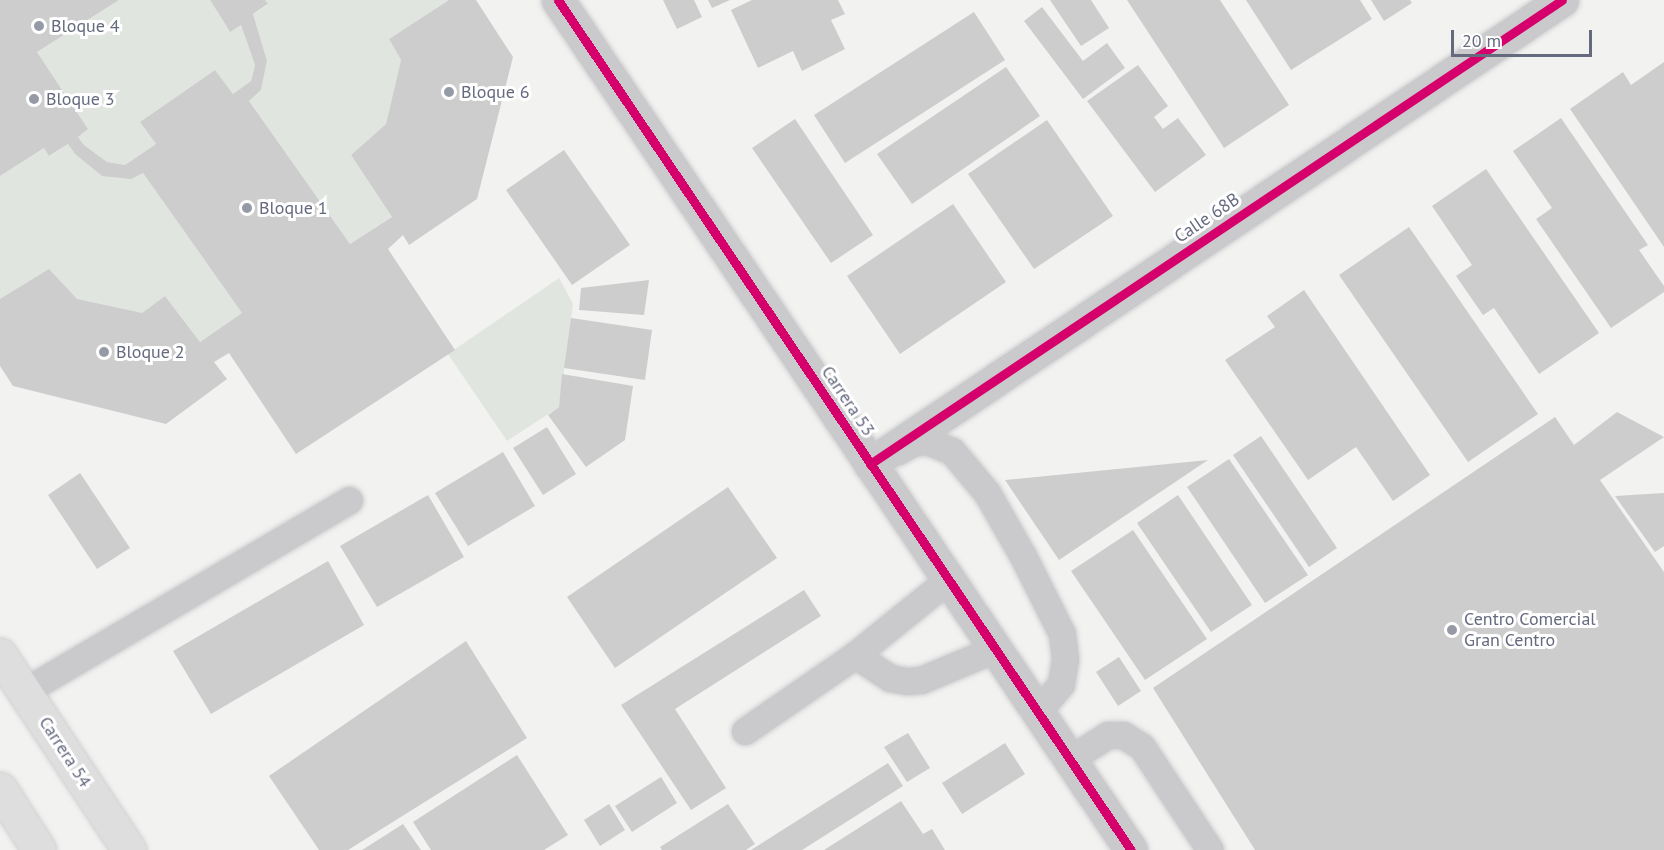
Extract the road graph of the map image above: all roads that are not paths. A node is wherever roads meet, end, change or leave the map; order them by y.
1 (558, 0) edge
2 (1562, 0) edge
3 (871, 466) junction
4 (349, 500) dead end
5 (948, 580) junction
6 (995, 649) junction
7 (855, 655) junction
8 (0, 656) edge
9 (25, 690) junction
10 (1038, 711) junction
11 (745, 731) dead end
12 (1070, 759) junction
13 (0, 789) edge
14 (39, 850) edge
15 (129, 850) edge
16 (1131, 850) edge
17 (1210, 850) edge

1 - 3 street, Carrera 53
2 - 3 street, Calle 68B
3 - 5 street, Carrera 53
3 - 10 lane
4 - 9 lane
5 - 6 street, Carrera 53
5 - 7 lane
6 - 7 lane
6 - 10 street, Carrera 53
7 - 11 lane
8 - 9 main road, Carrera 54
9 - 15 main road, Carrera 54
10 - 12 street, Carrera 53
12 - 16 street, Carrera 53
12 - 17 lane
13 - 14 main road

